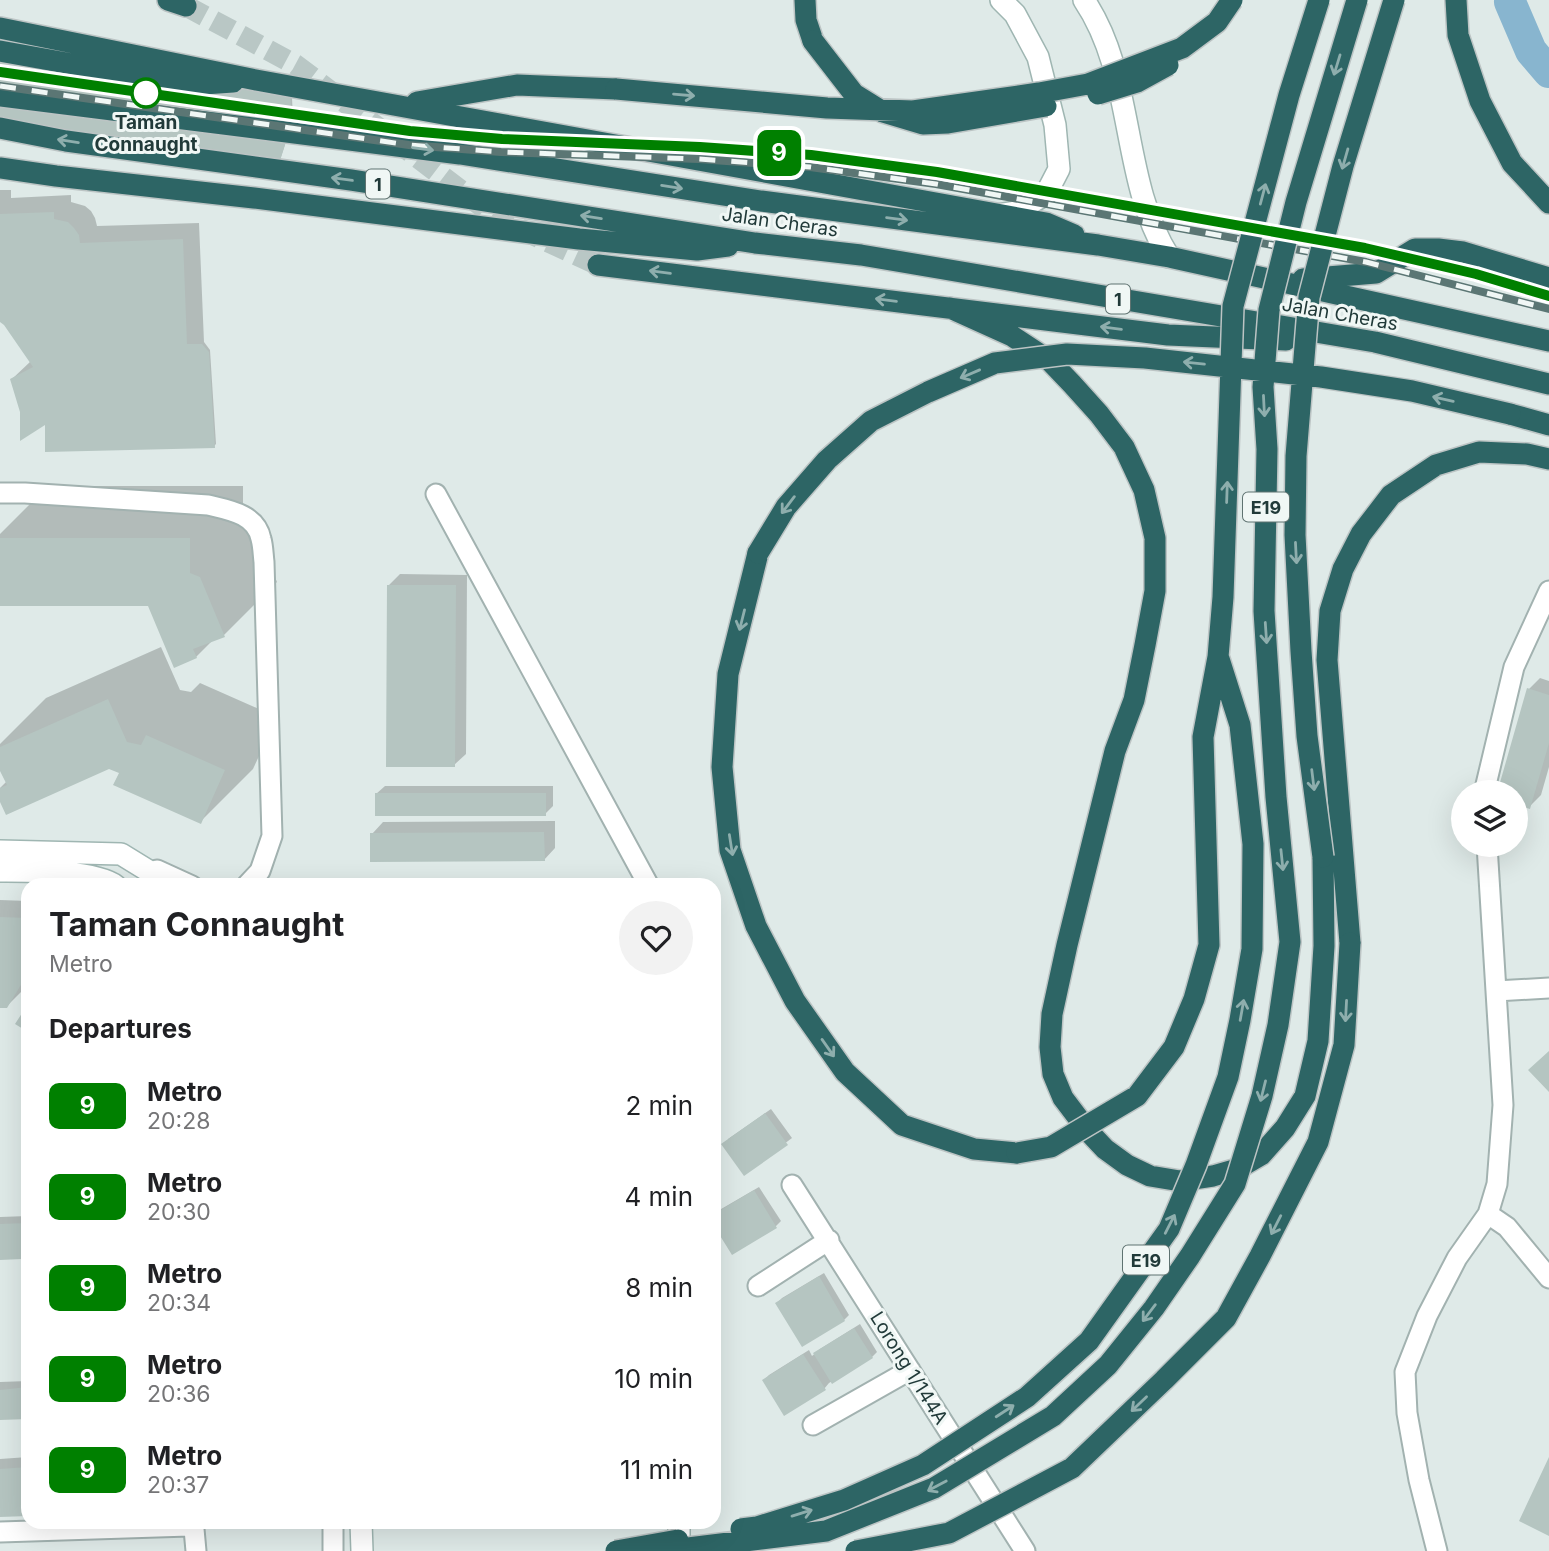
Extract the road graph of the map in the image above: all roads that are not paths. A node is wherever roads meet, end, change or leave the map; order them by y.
1 (805, 0) edge
2 (1001, 0) edge
3 (1084, 0) edge
4 (1232, 0) edge
5 (1247, 0) edge
6 (1319, 0) edge
7 (1357, 0) edge
8 (1394, 0) edge
9 (1456, 0) edge
10 (0, 28) edge
11 (0, 51) edge
12 (256, 79) junction
13 (0, 96) edge
14 (401, 105) junction
15 (0, 128) edge
16 (0, 168) edge
17 (1549, 203) edge
18 (997, 215) junction
19 (755, 243) junction
20 (1098, 245) junction
21 (1170, 257) junction
22 (598, 265) tunnel mouth
23 (1549, 278) edge
24 (1276, 282) junction
25 (950, 308) junction
26 (1549, 341) edge
27 (1375, 342) junction
28 (1549, 384) edge
29 (1549, 425) edge
30 (1549, 460) edge
31 (0, 493) edge
32 (436, 494) dead end
33 (1549, 591) edge
34 (1218, 657) junction
35 (1487, 780) edge
36 (0, 851) edge
37 (121, 854) junction
38 (1488, 857) edge
39 (0, 871) edge
40 (94, 878) edge
41 (160, 878) edge
42 (174, 878) edge
43 (253, 878) edge
44 (645, 878) edge
45 (1549, 988) edge
46 (1496, 991) junction
47 (792, 1185) dead end
48 (1488, 1214) junction
49 (829, 1240) junction
50 (1549, 1278) edge
51 (758, 1286) dead end
52 (910, 1370) junction
53 (813, 1425) dead end
54 (94, 1529) edge
55 (194, 1529) edge
56 (333, 1529) edge
57 (361, 1529) edge
58 (679, 1529) edge
59 (0, 1532) edge
60 (196, 1551) edge
61 (333, 1551) edge
62 (362, 1551) edge
63 (616, 1551) edge
64 (664, 1551) edge
65 (679, 1551) edge
66 (856, 1551) edge
67 (1025, 1551) edge
68 (1437, 1551) edge

1 - 5 highway, bridge
2 - 18 street
3 - 21 street
14 -> 4 highway, bridge
34 -> 6 highway, E19, bridge
7 -> 64 highway, E19, bridge
8 -> 25 highway, bridge
9 - 17 highway
10 - 12 highway
11 - 12 highway
12 - 14 highway
13 -> 20 highway, Jalan Cheras / 1
14 - 18 highway
19 -> 15 highway, Jalan Cheras / 1
16 - 19 highway
18 - 20 highway
19 - 27 highway, Jalan Cheras / 1
20 - 21 highway, Jalan Cheras / 1
21 - 24 highway, Jalan Cheras / 1
25 -> 22 highway
23 - 24 highway
24 - 26 highway, Jalan Cheras / 1
27 -> 25 highway
27 - 28 highway, Jalan Cheras / 1
29 -> 34 highway, bridge
30 -> 66 highway, bridge
31 - 43 street
32 - 44 street
33 - 35 street
63 -> 34 highway, E19, bridge
36 - 37 street
37 - 41 street
37 - 42 street
38 - 46 street
39 - 40 street
45 - 46 street
46 - 48 street
47 - 49 street, Lorong 1/144A
48 - 50 street
48 - 68 street
49 - 51 street
49 - 52 street, Lorong 1/144A
52 - 53 street
52 - 67 street, Lorong 1/144A
54 - 59 street
55 - 60 street
56 - 61 street
57 - 62 street
58 - 65 street

